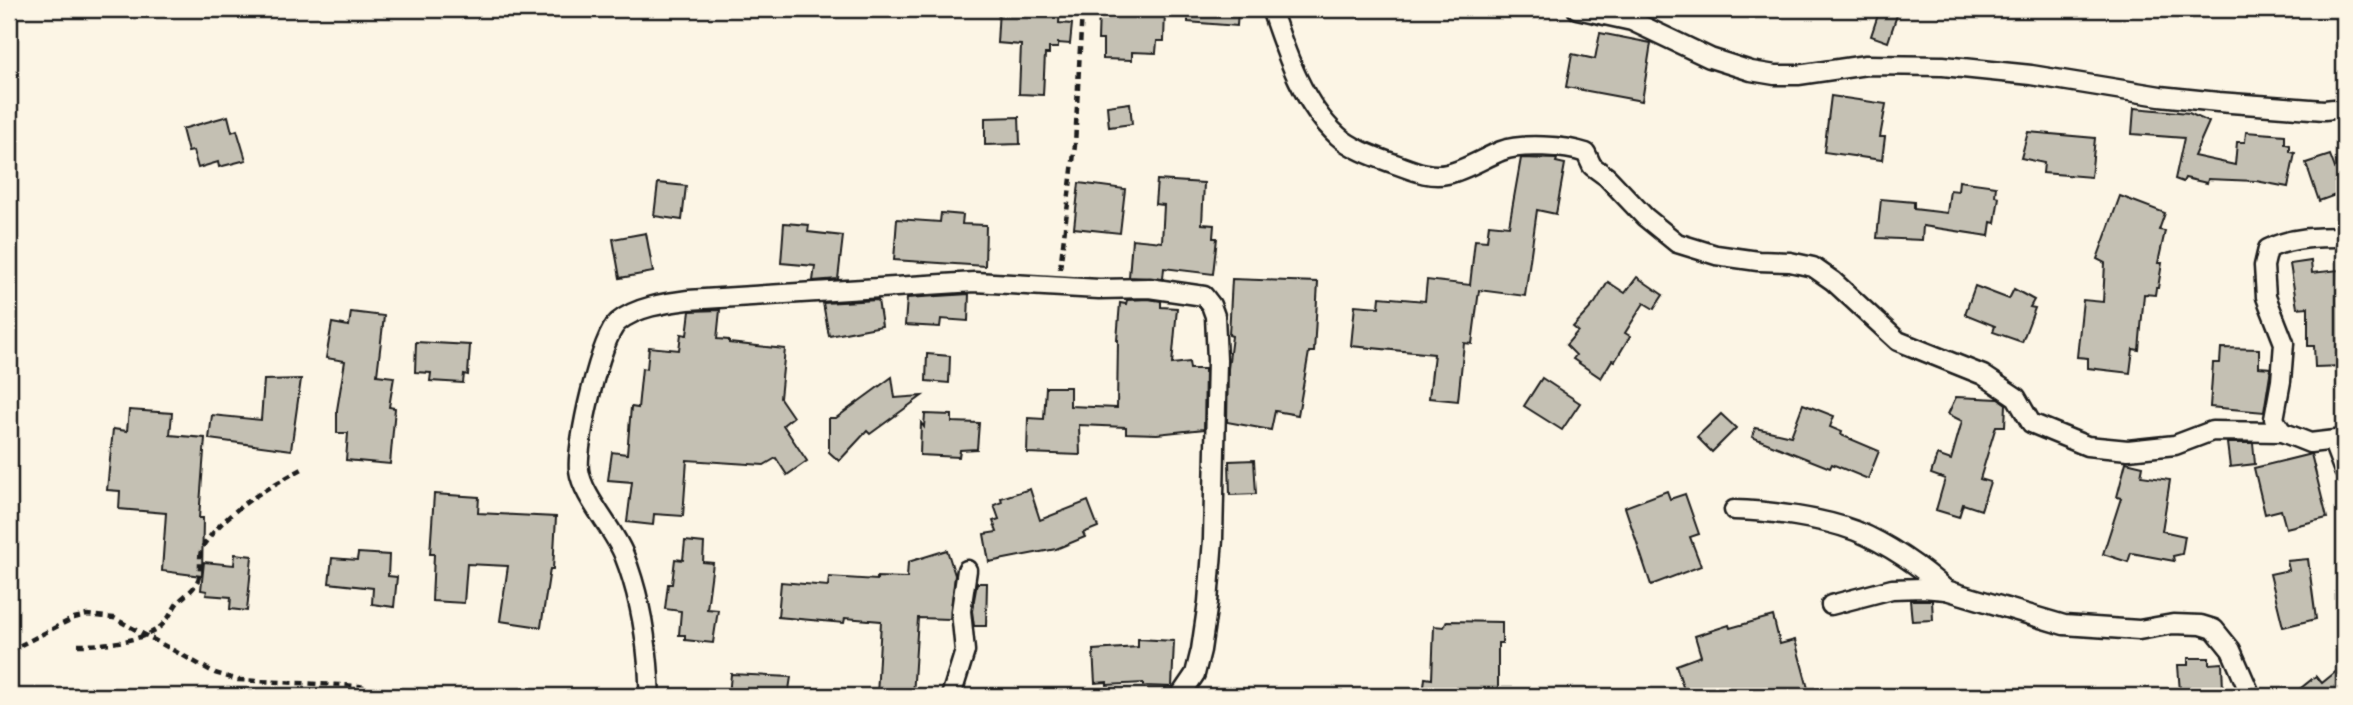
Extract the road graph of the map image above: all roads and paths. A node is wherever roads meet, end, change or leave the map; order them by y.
1 (1082, 9) edge
2 (1271, 9) edge
3 (1577, 9) edge
4 (2344, 108) edge
5 (2344, 237) edge
6 (1058, 286) junction
7 (2282, 432) junction
8 (2339, 440) edge
9 (304, 468) dead end
10 (2344, 471) edge
11 (1734, 510) dead end
12 (967, 569) dead end
13 (1946, 590) junction
14 (1831, 605) dead end
15 (146, 635) junction
16 (78, 645) dead end
17 (9, 651) edge
18 (406, 696) edge
19 (650, 696) edge
20 (951, 696) edge
21 (1180, 696) edge
22 (2251, 696) edge

1 - 6 path
2 - 7 street
3 - 4 street
5 - 7 street
6 - 19 street
6 - 21 street
7 - 8 street
8 - 10 street
9 - 15 path
11 - 13 street
12 - 20 street
13 - 14 street
13 - 22 street
15 - 16 path
15 - 17 path
15 - 18 path

